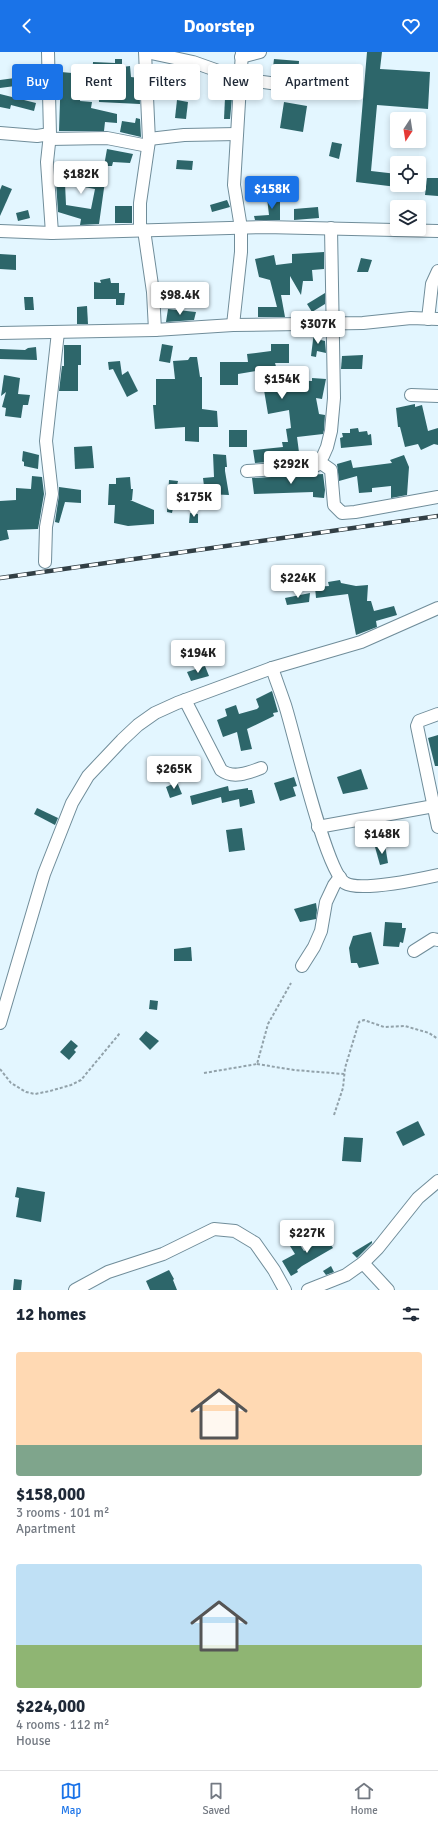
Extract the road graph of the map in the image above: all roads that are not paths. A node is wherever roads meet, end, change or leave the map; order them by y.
1 (48, 52) edge
2 (145, 52) edge
3 (260, 52) edge
4 (242, 55) edge
5 (208, 67) edge
6 (239, 100) edge
7 (0, 133) edge
8 (236, 134) junction
9 (49, 136) junction
10 (149, 142) junction
11 (241, 228) junction
12 (330, 228) junction
13 (142, 230) junction
14 (0, 231) edge
15 (438, 231) edge
16 (52, 233) junction
17 (438, 271) edge
18 (433, 319) edge
19 (334, 324) junction
20 (233, 325) junction
21 (155, 330) junction
22 (0, 332) edge
23 (58, 332) junction
24 (411, 395) dead end
25 (438, 396) edge
26 (312, 467) junction
27 (247, 471) dead end
28 (438, 497) edge
29 (45, 562) dead end
30 (438, 608) edge
31 (272, 668) junction
32 (185, 700) junction
33 (438, 714) edge
34 (261, 768) dead end
35 (434, 799) edge
36 (318, 827) junction
37 (438, 827) edge
38 (438, 875) edge
39 (340, 877) junction
40 (438, 940) edge
41 (414, 951) dead end
42 (302, 966) dead end
43 (0, 1023) edge
44 (438, 1181) edge
45 (363, 1263) junction
46 (75, 1290) edge
47 (285, 1290) edge
48 (308, 1290) edge
49 (388, 1290) edge

1 - 9 street
2 - 5 street
2 - 10 street
3 - 4 street
6 - 8 street
7 - 9 street
8 - 10 street
8 - 11 street
9 - 10 street
9 - 16 street
10 - 13 street
11 - 12 street
11 - 13 street
11 - 20 street
12 - 15 street
12 - 19 street
13 - 16 street
13 - 21 street
14 - 16 street
17 - 18 street
18 - 19 street
19 - 20 street
19 - 26 street
20 - 21 street
21 - 23 street
22 - 23 street
23 - 29 street
24 - 25 street
26 - 27 street
26 - 28 street
30 - 31 street
31 - 32 street
31 - 36 street
32 - 34 street
32 - 43 street
33 - 35 street
35 - 36 street
35 - 37 street
36 - 39 street
38 - 39 street
39 - 42 street
40 - 41 street
44 - 45 street
45 - 48 street
45 - 49 street
46 - 47 street

